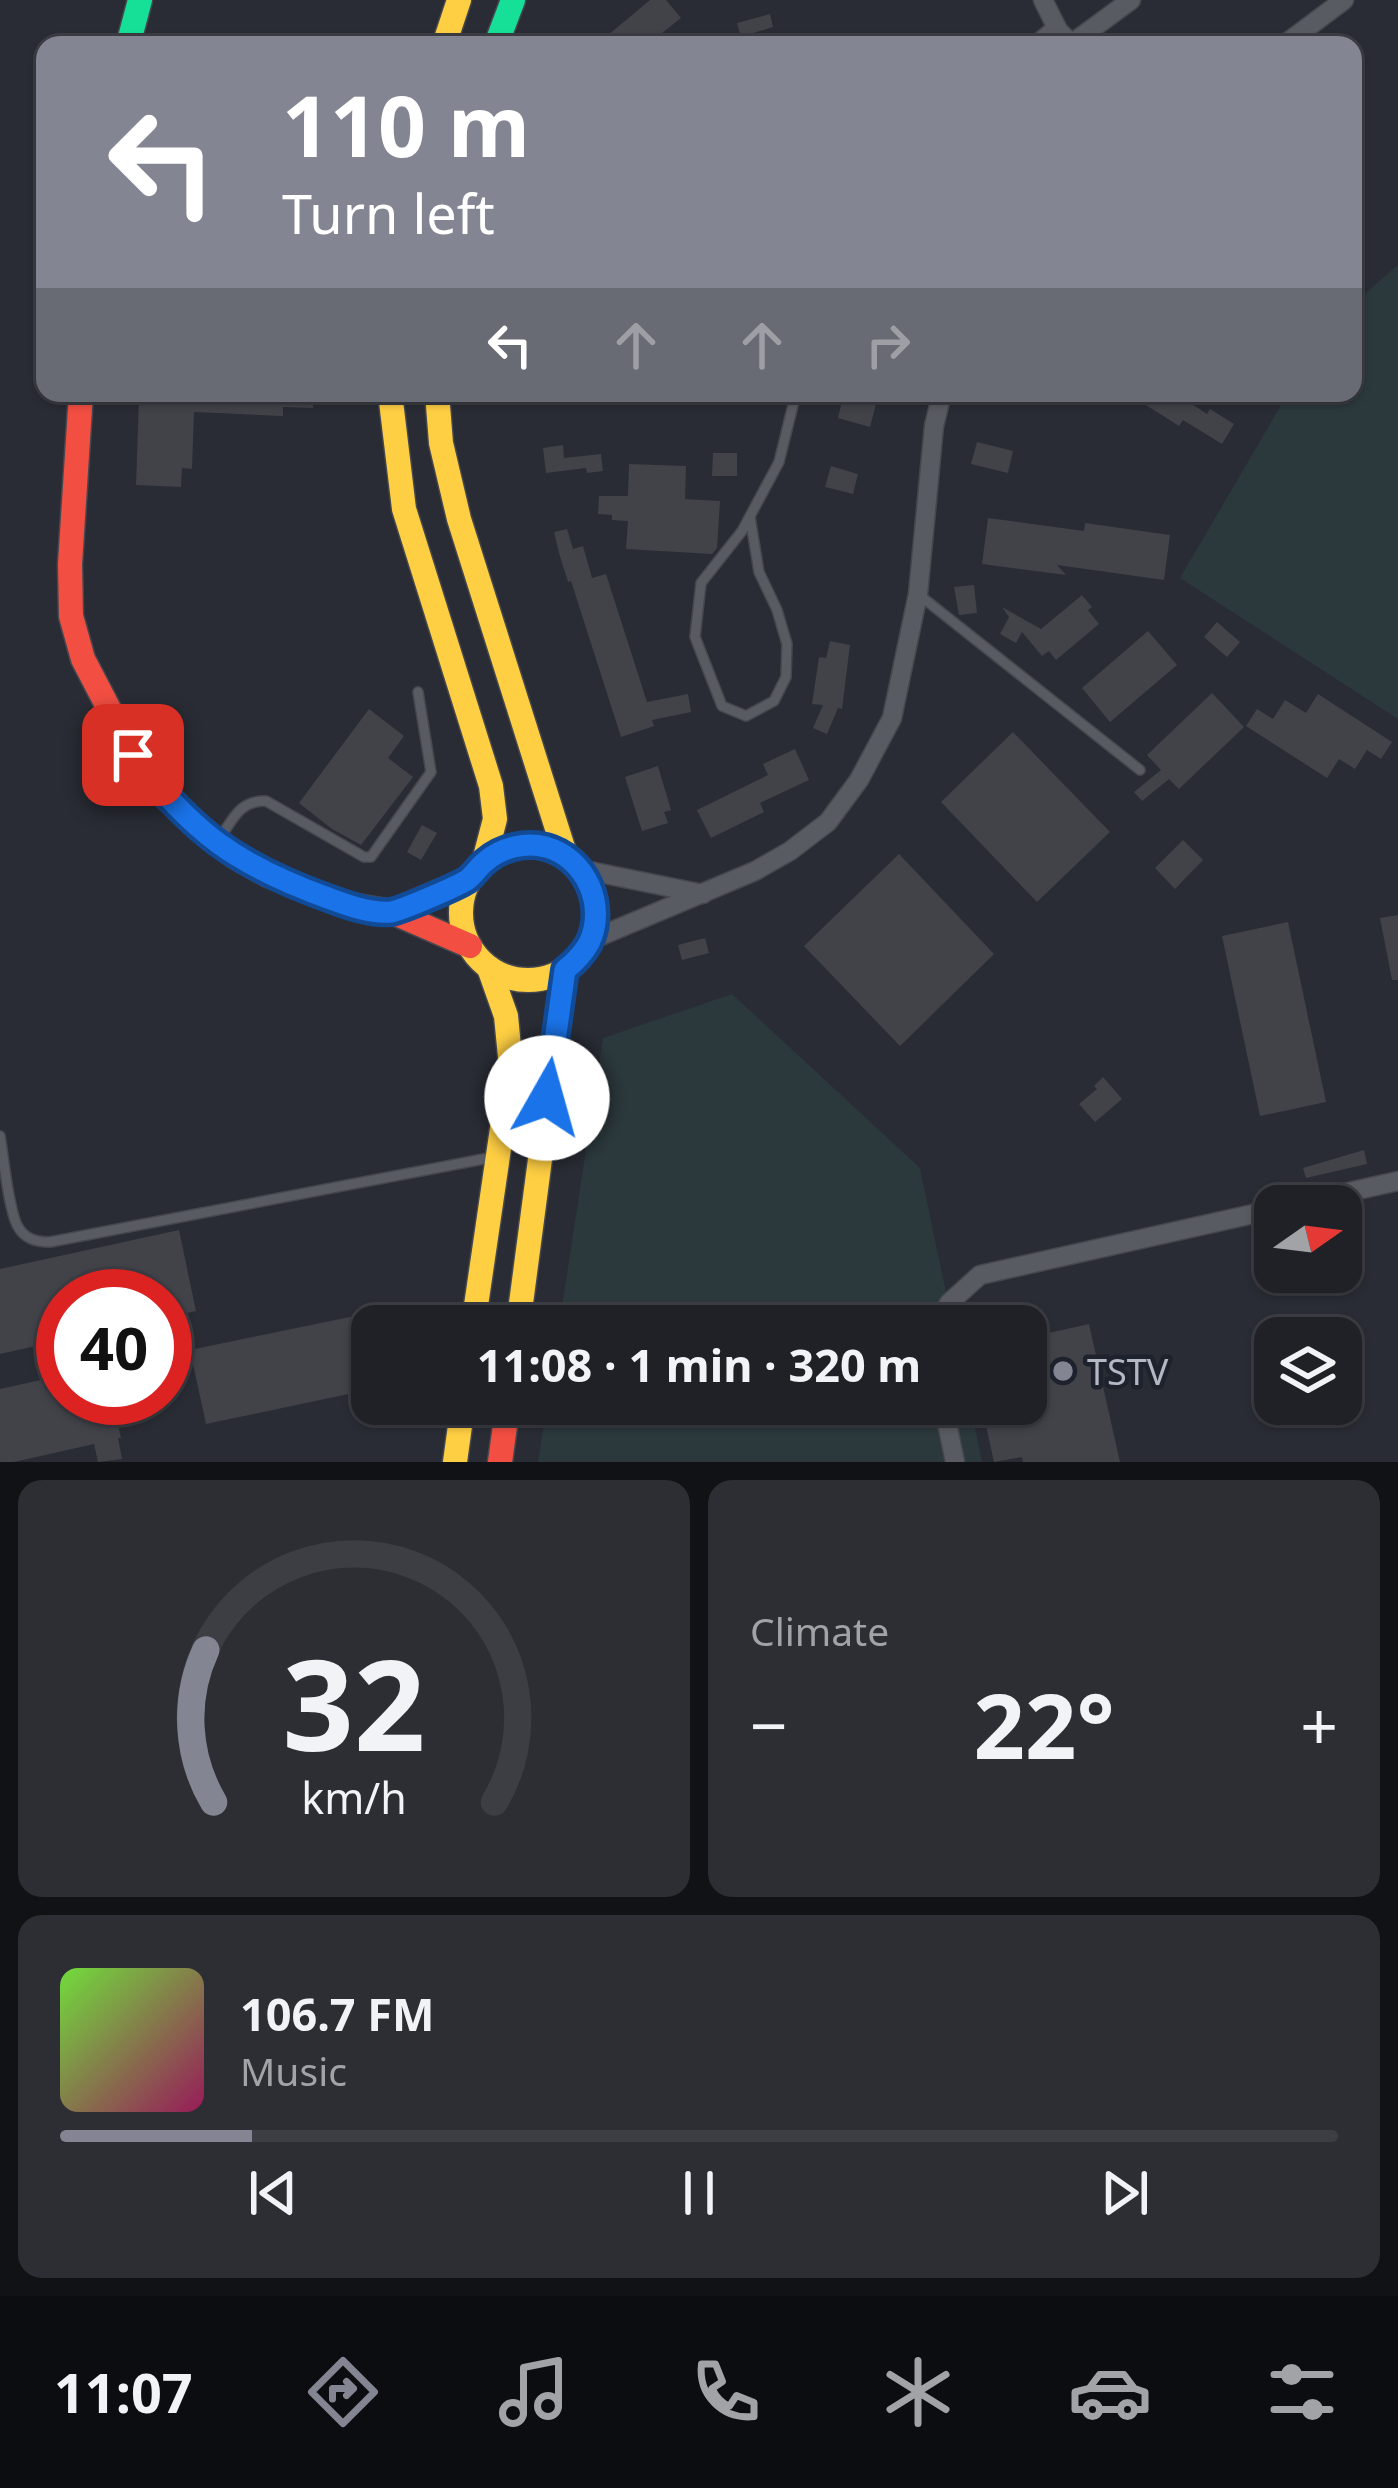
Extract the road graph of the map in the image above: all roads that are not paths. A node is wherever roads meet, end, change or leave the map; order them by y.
1 (140, 0) edge
2 (459, 0) edge
3 (513, 0) edge
4 (1043, 0) edge
5 (1131, 0) edge
6 (1343, 0) edge
7 (1057, 28) junction
8 (130, 36) edge
9 (447, 36) edge
10 (499, 36) edge
11 (1041, 36) edge
12 (1071, 36) edge
13 (1085, 36) edge
14 (1296, 36) edge
15 (80, 402) edge
16 (391, 402) edge
17 (437, 402) edge
18 (794, 402) edge
19 (940, 402) edge
20 (750, 517) junction
21 (918, 594) junction
22 (418, 692) dead end
23 (1140, 770) dead end
24 (216, 842) junction
25 (573, 863) junction
26 (477, 870) junction
27 (703, 894) junction
28 (392, 912) junction
29 (591, 940) junction
30 (470, 946) junction
31 (489, 968) junction
32 (565, 970) junction
33 (0, 1136) edge
34 (497, 1156) junction
35 (1398, 1181) edge
36 (1362, 1189) edge
37 (1254, 1214) edge
38 (476, 1305) edge
39 (521, 1305) edge
40 (948, 1305) edge
41 (460, 1425) edge
42 (505, 1425) edge
43 (947, 1425) edge
44 (455, 1462) edge
45 (500, 1462) edge
46 (955, 1462) edge

1 - 8 street
2 - 9 street
3 - 10 street
4 - 7 street
5 - 13 street
6 - 14 street
7 - 11 lane
7 - 12 lane
15 - 24 street
16 - 26 street
17 - 25 street
18 - 20 lane
19 - 21 street
20 - 20 lane
21 - 23 lane
21 - 27 street
22 - 24 lane
24 - 28 street
25 - 26 street
25 - 27 street
25 - 29 street
26 - 28 street
26 - 30 street
27 - 29 street
28 - 30 street
29 - 32 street
30 - 31 street
31 - 32 street
31 - 34 street
32 - 39 street
33 - 34 lane
34 - 38 street
35 - 36 street
37 - 40 street
41 - 44 street
42 - 45 street
43 - 46 street

